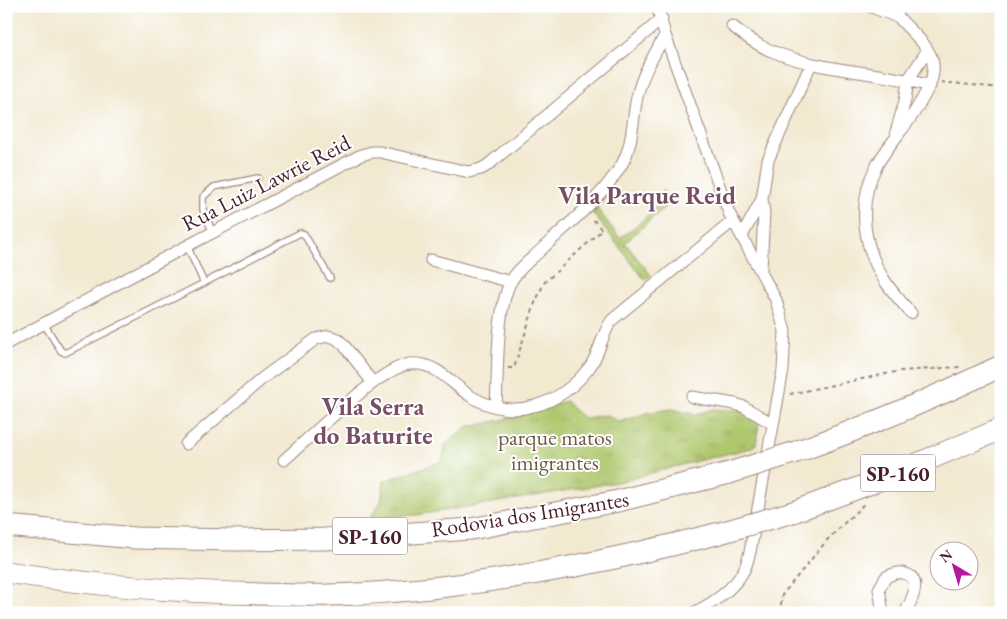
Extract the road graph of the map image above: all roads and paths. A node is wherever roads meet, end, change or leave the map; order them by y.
1 (657, 6) edge
2 (869, 6) edge
3 (893, 11) edge
4 (662, 20) junction
5 (732, 26) dead end
6 (665, 35) junction
7 (927, 51) junction
8 (811, 64) junction
9 (908, 80) junction
10 (930, 84) junction
11 (1001, 88) edge
12 (892, 140) junction
13 (258, 178) dead end
14 (762, 199) junction
15 (585, 209) junction
16 (733, 221) junction
17 (213, 233) junction
18 (742, 236) junction
19 (187, 246) junction
20 (431, 260) dead end
21 (761, 269) junction
22 (330, 278) dead end
23 (511, 282) junction
24 (204, 283) junction
25 (911, 314) dead end
26 (44, 324) junction
27 (6, 344) edge
28 (1001, 366) edge
29 (964, 367) dead end
30 (498, 368) junction
31 (373, 382) junction
32 (778, 396) junction
33 (692, 397) dead end
34 (496, 407) junction
35 (773, 424) junction
36 (1001, 430) edge
37 (186, 444) dead end
38 (284, 460) dead end
39 (866, 501) dead end
40 (6, 526) edge
41 (6, 572) edge
42 (693, 613) edge
43 (780, 613) edge
44 (883, 613) edge
45 (905, 613) edge

1 - 4 street
2 - 3 street
3 - 7 street
4 - 6 street
4 - 17 street, Rua Luiz Lawrie Reid
5 - 8 street
6 - 15 street
6 - 16 street
7 - 9 street
7 - 10 street
8 - 9 street
8 - 14 street
9 - 10 street
9 - 12 street
10 - 11 path
10 - 12 street
12 - 25 street
13 - 17 lane
14 - 18 street
14 - 21 street
15 - 23 street
15 - 30 path
16 - 18 street
16 - 34 street
17 - 19 street, Rua Luiz Lawrie Reid
18 - 21 street
19 - 24 lane
19 - 26 street, Rua Luiz Lawrie Reid
20 - 23 street
21 - 32 street
22 - 24 lane
23 - 30 street
24 - 26 lane
26 - 27 street, Rua Luiz Lawrie Reid
28 - 40 highway, Rodovia dos Imigrantes / SP-160, bridge
29 - 32 path
30 - 34 street
31 - 34 street
31 - 37 street
31 - 38 street
32 - 35 street
33 - 35 street
35 - 42 street
36 - 41 highway, SP-160, bridge
39 - 43 path
44 - 45 street

